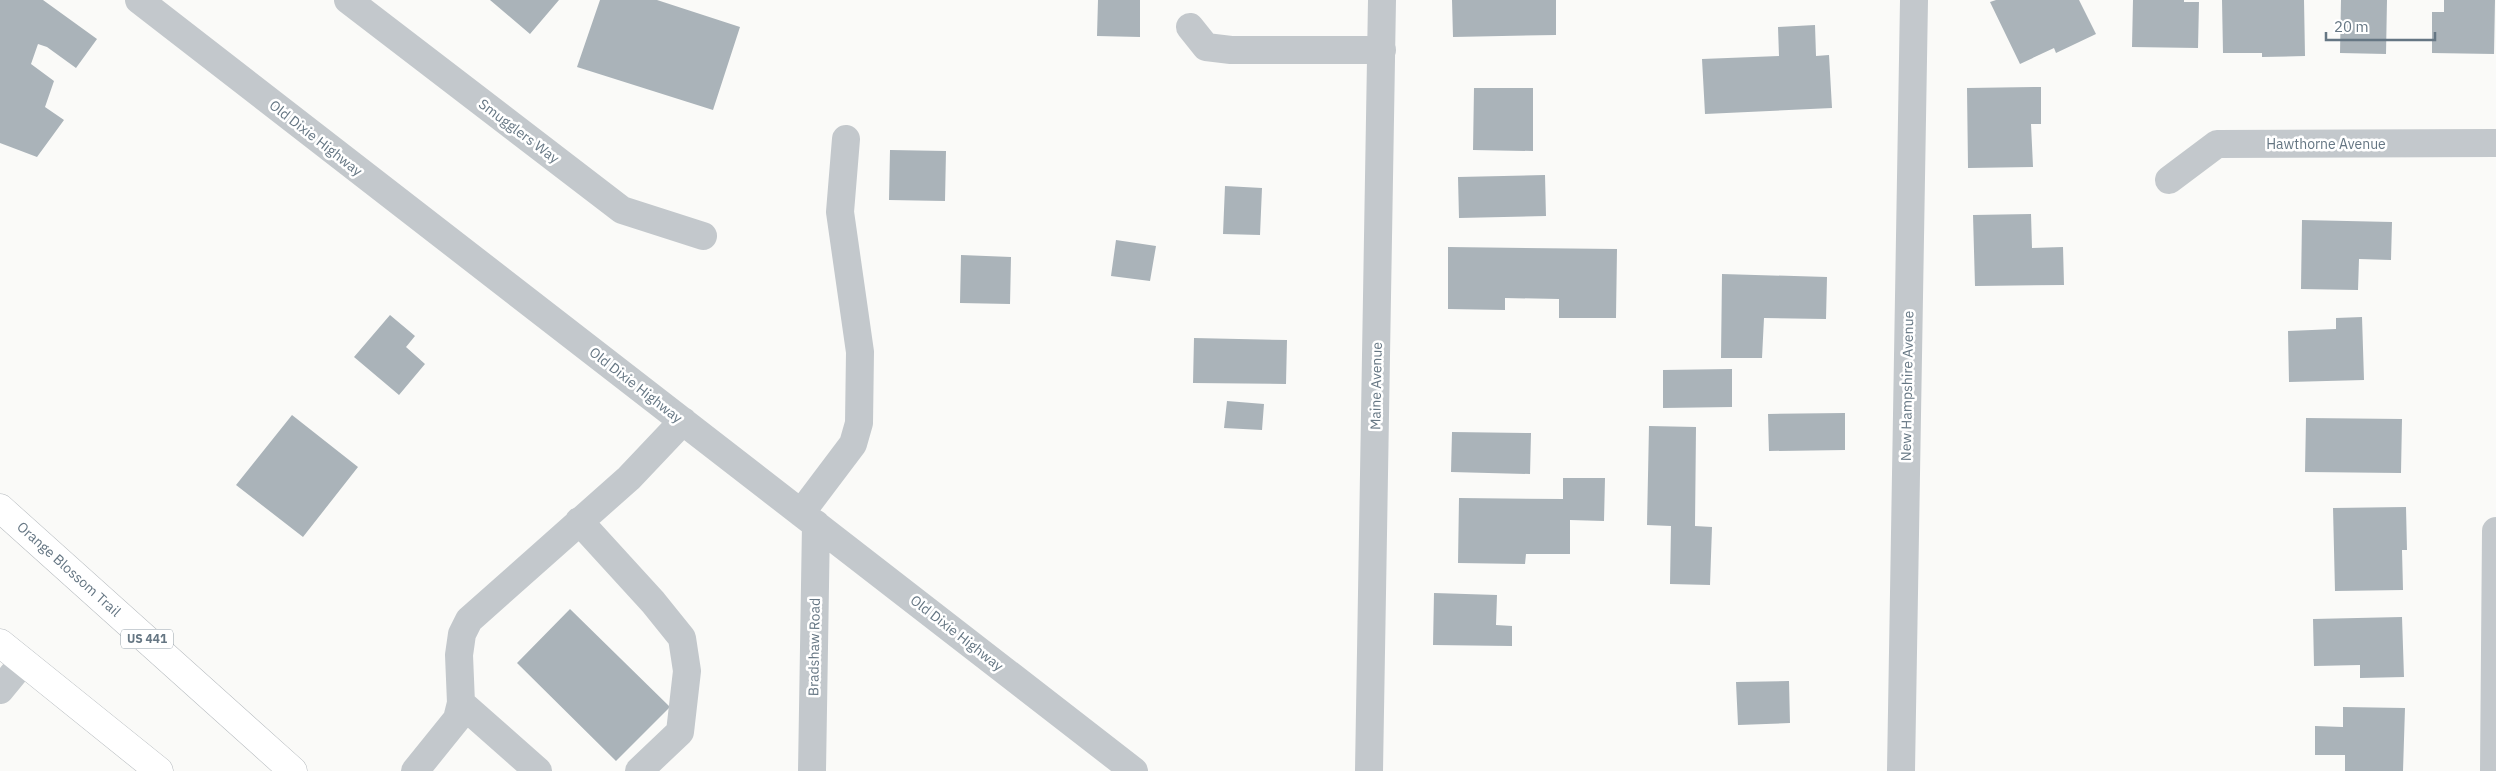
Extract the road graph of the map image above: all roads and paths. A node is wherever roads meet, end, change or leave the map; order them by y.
1 (139, 0) edge
2 (348, 0) edge
3 (1382, 0) edge
4 (1914, 0) edge
5 (1190, 27) dead end
6 (1382, 50) junction
7 (846, 139) dead end
8 (2496, 144) edge
9 (2169, 180) dead end
10 (703, 236) dead end
11 (683, 421) junction
12 (0, 508) edge
13 (808, 518) junction
14 (579, 521) junction
15 (2496, 531) edge
16 (0, 643) edge
17 (23, 662) junction
18 (0, 690) edge
19 (461, 703) junction
20 (159, 771) edge
21 (293, 771) edge
22 (415, 771) edge
23 (538, 771) edge
24 (639, 771) edge
25 (812, 771) edge
26 (1134, 771) edge
27 (1369, 771) edge
28 (1900, 771) edge
29 (2494, 771) edge

1 - 11 street, Old Dixie Highway
2 - 10 street, Smugglers Way
3 - 6 street, Maine Avenue
4 - 28 street, New Hampshire Avenue
5 - 6 street
6 - 27 street, Maine Avenue
7 - 13 street
8 - 9 street, Hawthorne Avenue
11 - 13 street, Old Dixie Highway
11 - 14 street
12 - 21 main road, Orange Blossom Trail / US 441
13 - 25 street, Bradshaw Road
13 - 26 street, Old Dixie Highway
14 - 19 street
14 - 24 street
15 - 29 street
16 - 17 main road
17 - 18 street
17 - 20 main road
19 - 22 street
19 - 23 street

